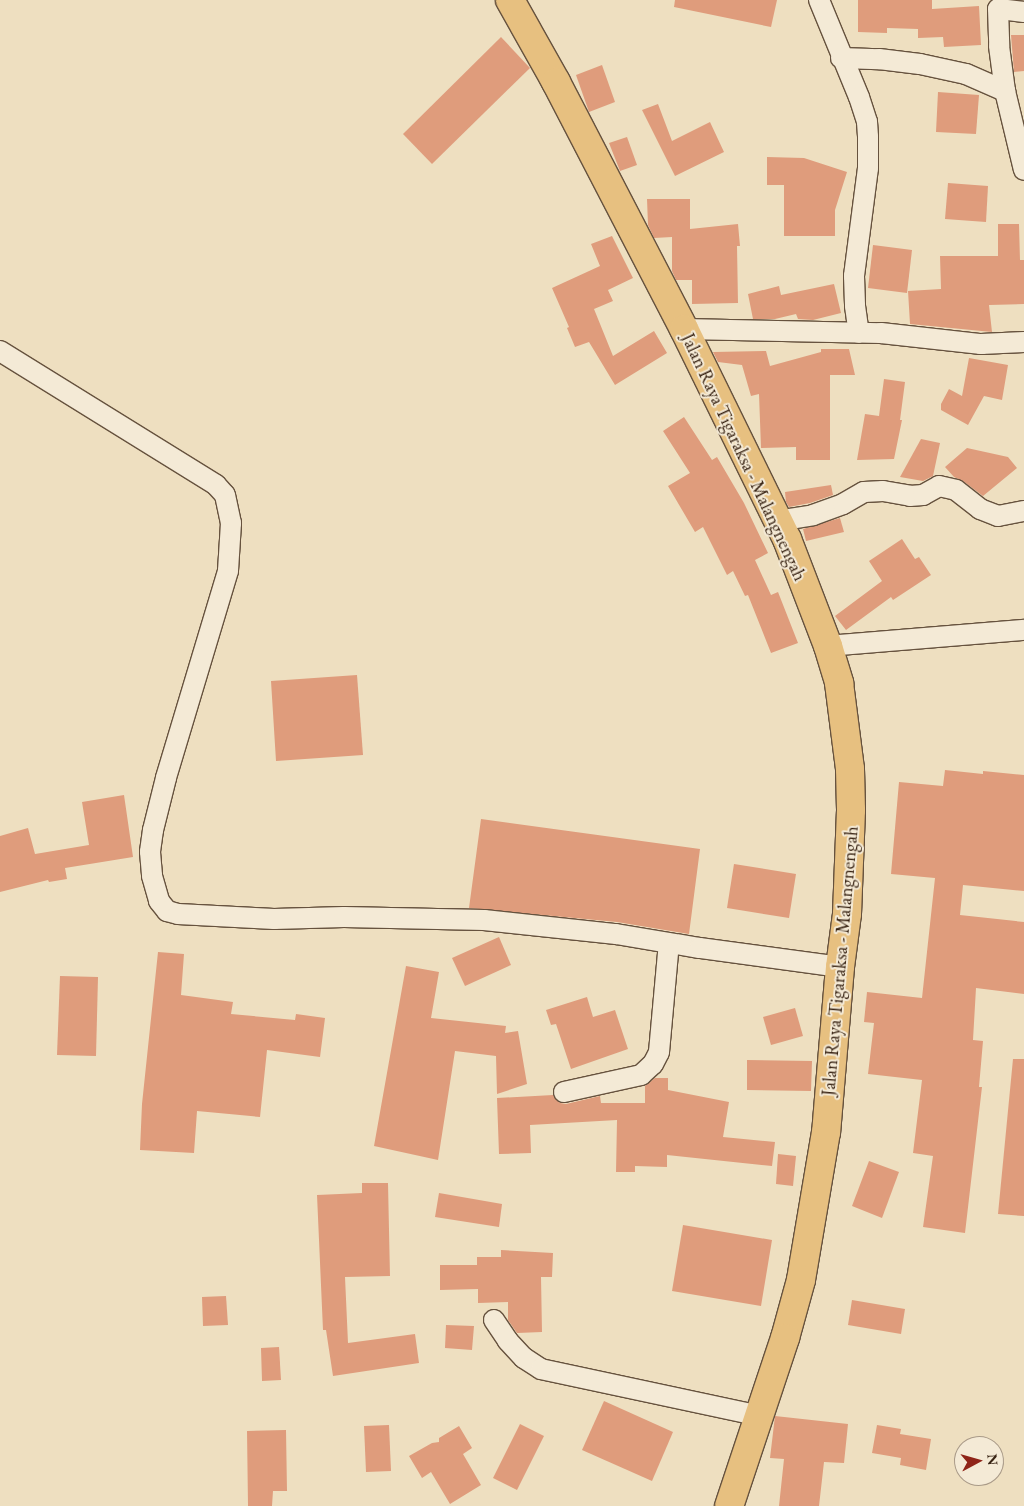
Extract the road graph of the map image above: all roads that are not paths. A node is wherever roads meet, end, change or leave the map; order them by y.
1 (510, 0) edge
2 (819, 0) edge
3 (1024, 12) edge
4 (841, 58) junction
5 (1005, 91) junction
6 (1024, 170) edge
7 (684, 329) junction
8 (859, 333) junction
9 (1024, 342) edge
10 (0, 351) edge
11 (1024, 511) edge
12 (777, 521) junction
13 (1024, 630) edge
14 (828, 646) junction
15 (669, 944) junction
16 (840, 967) junction
17 (564, 1092) dead end
18 (494, 1320) dead end
19 (760, 1416) junction
20 (729, 1506) edge

1 - 7 main road, Jalan Raya Tigaraksa - Malangnengah
2 - 4 street
3 - 5 street
4 - 5 street
4 - 8 street
5 - 6 street
7 - 8 street
7 - 12 main road, Jalan Raya Tigaraksa - Malangnengah
8 - 9 street
10 - 15 street
11 - 12 street
12 - 14 main road, Jalan Raya Tigaraksa - Malangnengah
13 - 14 street
14 - 16 main road, Jalan Raya Tigaraksa - Malangnengah
15 - 16 street
15 - 17 street
16 - 19 main road, Jalan Raya Tigaraksa - Malangnengah
18 - 19 street
19 - 20 main road, Jalan Raya Tigaraksa - Malangnengah

